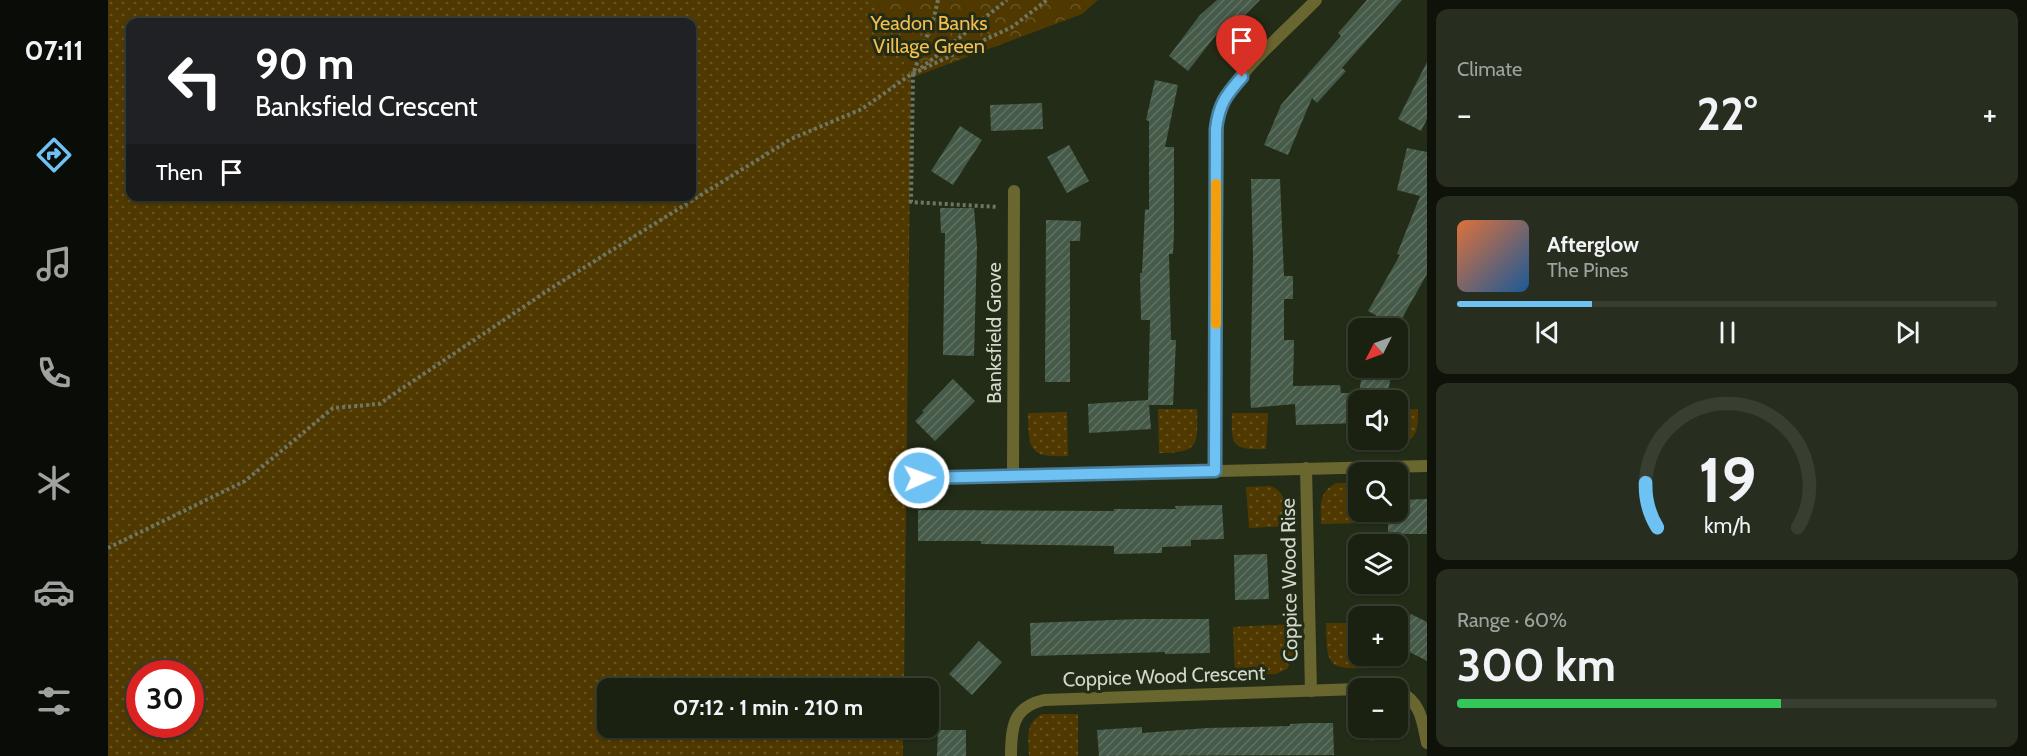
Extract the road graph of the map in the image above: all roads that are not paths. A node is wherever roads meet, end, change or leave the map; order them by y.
1 (1316, 0) edge
2 (1014, 191) dead end
3 (1427, 466) edge
4 (1306, 468) junction
5 (1215, 471) junction
6 (1012, 475) junction
7 (919, 478) dead end
8 (1348, 689) edge
9 (1311, 691) junction
10 (1408, 697) edge
11 (1427, 743) edge
12 (1011, 756) edge

1 - 5 street
2 - 6 street, Banksfield Grove
3 - 4 street
4 - 5 street
4 - 9 street, Coppice Wood Rise
5 - 6 street
6 - 7 street
8 - 9 street, Coppice Wood Crescent
9 - 12 street, Coppice Wood Crescent
10 - 11 street

